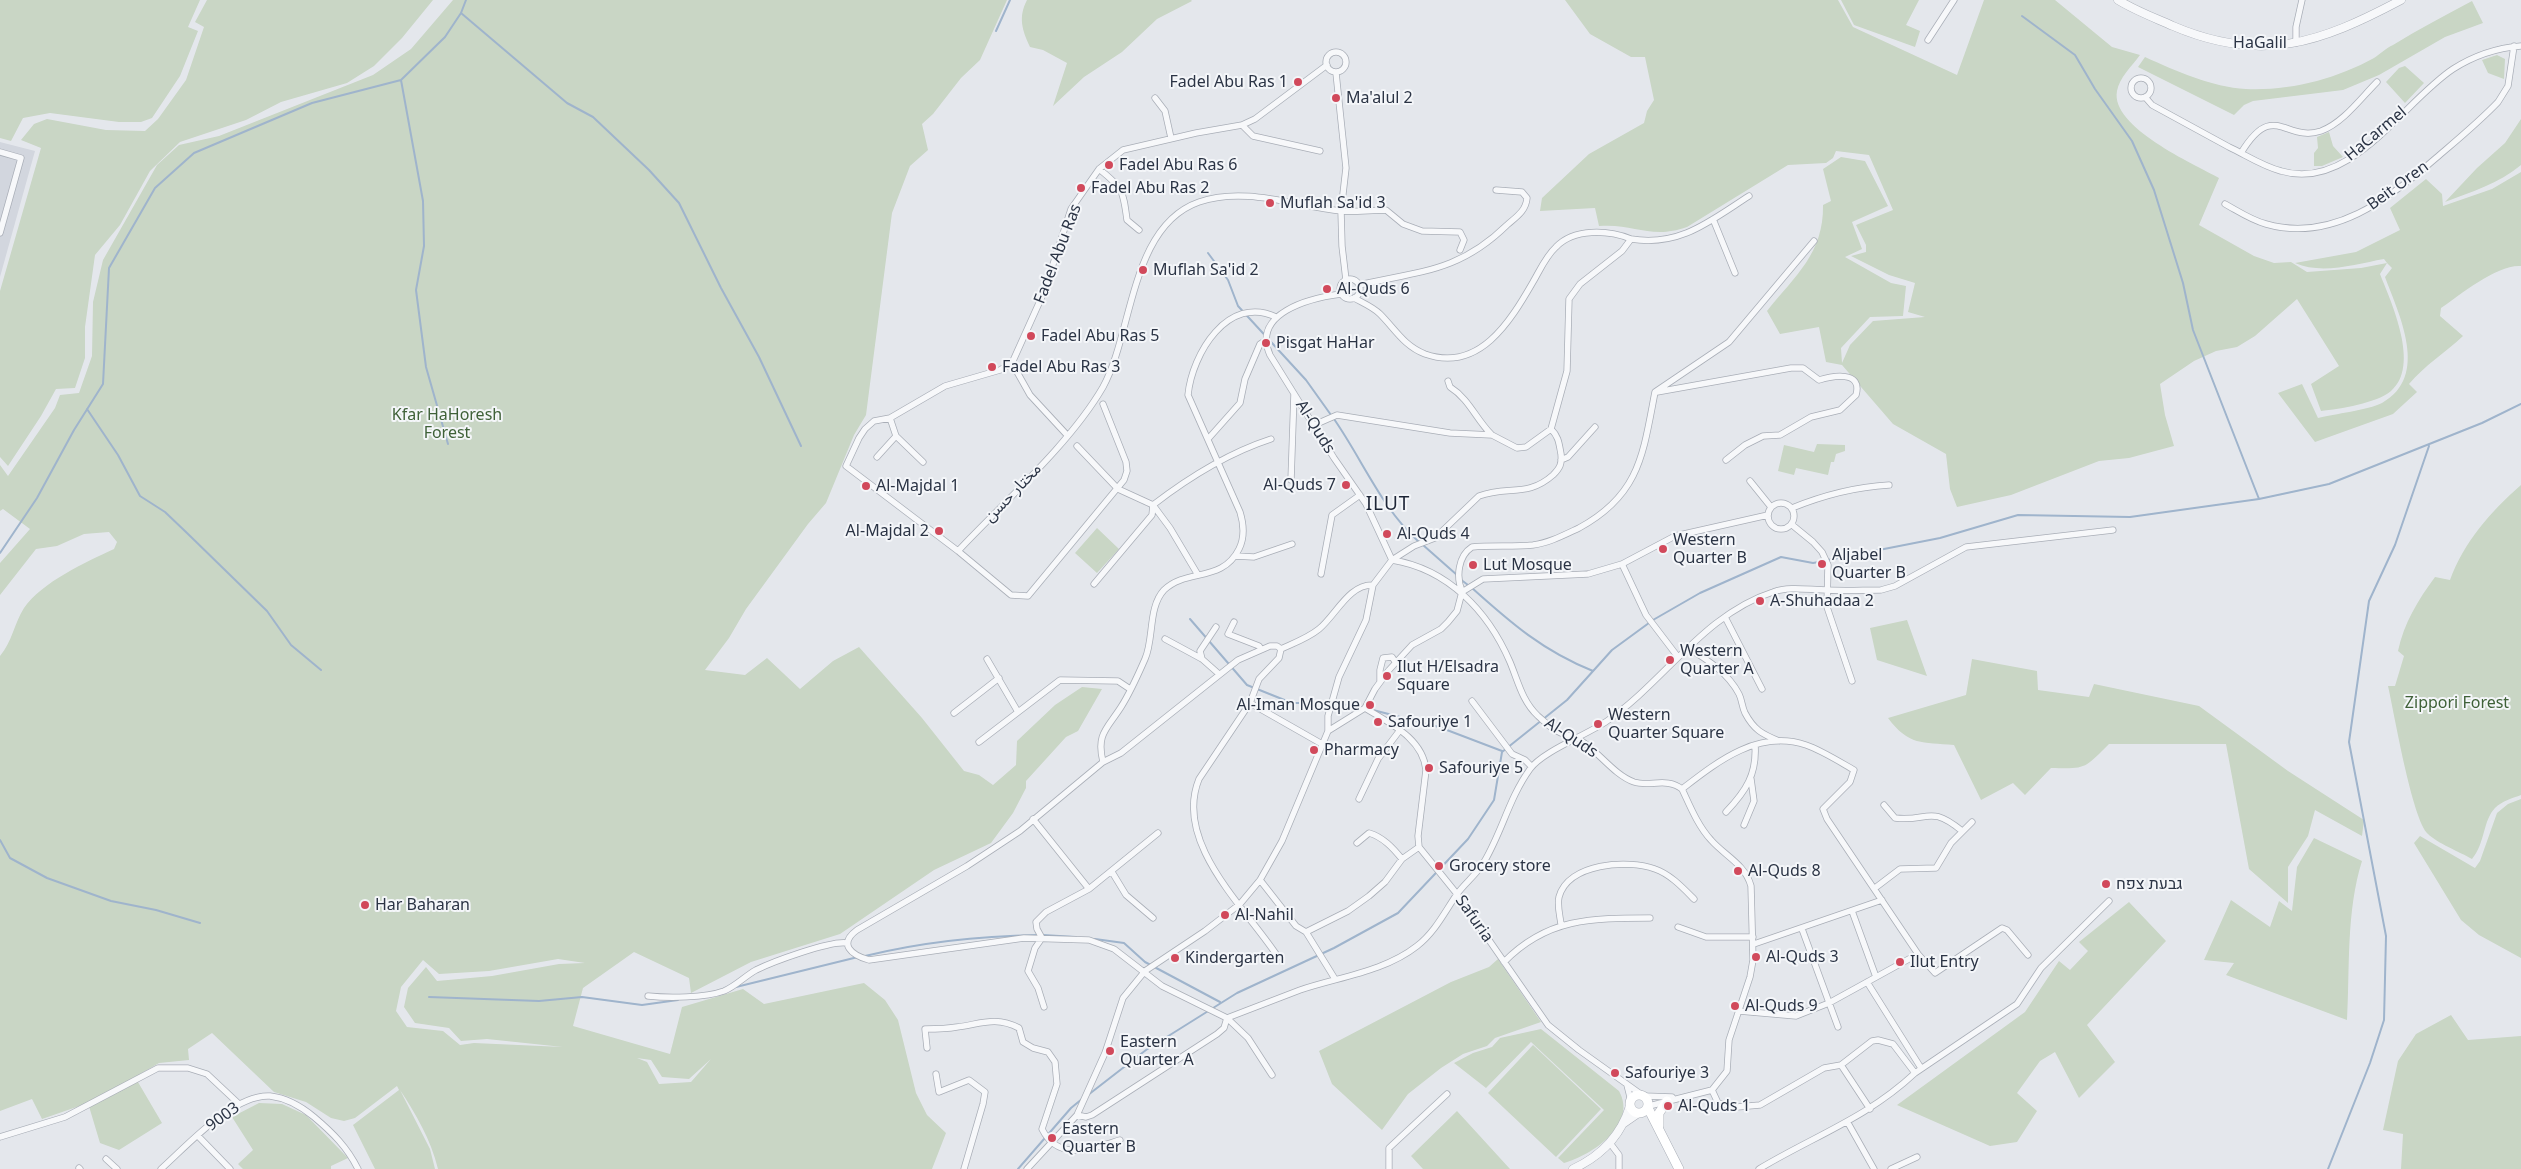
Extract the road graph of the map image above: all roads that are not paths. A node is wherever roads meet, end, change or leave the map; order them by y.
1 (1954, 0) edge
2 (2118, 0) edge
3 (2302, 0) edge
4 (2384, 0) edge
5 (2401, 0) edge
6 (2386, 8) junction
7 (1928, 40) dead end
8 (2296, 43) junction
9 (2518, 46) edge
10 (1326, 65) junction
11 (1336, 72) junction
12 (2377, 82) dead end
13 (2145, 96) dead end
14 (1155, 98) dead end
15 (1242, 125) junction
16 (1171, 138) junction
17 (1320, 150) dead end
18 (0, 152) edge
19 (2242, 153) junction
20 (1099, 170) junction
21 (1496, 190) dead end
22 (1749, 196) dead end
23 (2225, 204) dead end
24 (1341, 211) junction
25 (1713, 219) junction
26 (1139, 230) dead end
27 (0, 233) edge
28 (1631, 239) junction
29 (1814, 241) dead end
30 (1460, 250) dead end
31 (1735, 273) dead end
32 (1346, 280) junction
33 (1359, 285) junction
34 (1341, 294) junction
35 (1354, 298) junction
36 (1276, 317) junction
37 (1265, 341) junction
38 (1012, 363) junction
39 (1448, 381) dead end
40 (1655, 392) junction
41 (1294, 394) junction
42 (1104, 404) dead end
43 (890, 418) junction
44 (1314, 425) junction
45 (1596, 426) dead end
46 (1551, 430) junction
47 (1067, 435) junction
48 (1492, 435) junction
49 (896, 436) junction
50 (1208, 439) junction
51 (1271, 439) dead end
52 (1077, 446) dead end
53 (877, 457) dead end
54 (1562, 460) junction
55 (1726, 460) dead end
56 (923, 462) dead end
57 (1218, 463) junction
58 (1291, 480) dead end
59 (1750, 481) dead end
60 (1888, 485) dead end
61 (1118, 489) junction
62 (1360, 495) junction
63 (1153, 505) junction
64 (1771, 507) junction
65 (1792, 508) junction
66 (1768, 515) junction
67 (1791, 524) junction
68 (2113, 530) dead end
69 (1292, 544) dead end
70 (958, 551) junction
71 (1236, 556) junction
72 (1392, 560) junction
73 (1622, 564) junction
74 (1321, 574) dead end
75 (1198, 575) junction
76 (1094, 584) dead end
77 (1373, 585) junction
78 (1827, 590) junction
79 (1462, 592) junction
80 (1725, 617) junction
81 (1234, 622) dead end
82 (1216, 627) dead end
83 (1165, 639) dead end
84 (1688, 648) junction
85 (1261, 649) junction
86 (1280, 649) junction
87 (1678, 657) junction
88 (987, 659) dead end
89 (1202, 659) junction
90 (1396, 663) junction
91 (1220, 674) junction
92 (998, 678) junction
93 (1852, 681) dead end
94 (1380, 682) junction
95 (1130, 689) junction
96 (1762, 689) dead end
97 (1472, 701) dead end
98 (1250, 703) junction
99 (1365, 708) junction
100 (1018, 712) junction
101 (954, 713) dead end
102 (1400, 730) junction
103 (1328, 731) junction
104 (1578, 738) junction
105 (1780, 741) junction
106 (979, 742) dead end
107 (1322, 744) junction
108 (1754, 745) junction
109 (1103, 762) junction
110 (1531, 766) junction
111 (1751, 779) junction
112 (1682, 789) junction
113 (1359, 799) dead end
114 (1884, 805) dead end
115 (1726, 812) dead end
116 (1033, 819) junction
117 (1972, 822) dead end
118 (1744, 825) dead end
119 (1962, 831) junction
120 (1158, 833) dead end
121 (1358, 844) dead end
122 (1419, 847) junction
123 (1402, 859) junction
124 (1112, 872) junction
125 (1260, 880) junction
126 (1875, 888) junction
127 (1089, 889) junction
128 (1457, 894) junction
129 (1694, 899) dead end
130 (1882, 900) junction
131 (2109, 901) dead end
132 (1240, 904) junction
133 (1852, 911) junction
134 (1153, 918) dead end
135 (1650, 918) dead end
136 (1561, 924) junction
137 (1678, 927) dead end
138 (1802, 929) junction
139 (1306, 932) junction
140 (1753, 937) junction
141 (1042, 938) junction
142 (847, 942) junction
143 (1754, 944) junction
144 (1918, 954) junction
145 (2028, 955) dead end
146 (1278, 957) dead end
147 (1504, 962) junction
148 (1145, 971) junction
149 (1876, 977) junction
150 (1335, 980) junction
151 (1867, 982) junction
152 (648, 996) dead end
153 (1828, 1003) junction
154 (1044, 1007) dead end
155 (1739, 1011) junction
156 (1226, 1018) junction
157 (1838, 1027) dead end
158 (927, 1048) dead end
159 (1841, 1065) junction
160 (1921, 1068) junction
161 (1915, 1073) junction
162 (936, 1074) dead end
163 (1272, 1075) dead end
164 (1626, 1085) junction
165 (1712, 1090) junction
166 (1447, 1094) dead end
167 (1643, 1096) junction
168 (1679, 1098) junction
169 (1666, 1101) junction
170 (239, 1104) junction
171 (1630, 1104) junction
172 (1649, 1107) junction
173 (1870, 1109) junction
174 (1638, 1114) junction
175 (1077, 1115) junction
176 (1848, 1123) junction
177 (1623, 1124) junction
178 (1659, 1126) junction
179 (0, 1136) edge
180 (198, 1136) junction
181 (1120, 1140) dead end
182 (1666, 1141) junction
183 (1051, 1142) junction
184 (1610, 1144) junction
185 (1917, 1157) dead end
186 (106, 1159) dead end
187 (117, 1169) edge
188 (161, 1169) edge
189 (230, 1169) edge
190 (358, 1169) edge
191 (964, 1169) edge
192 (1028, 1169) edge
193 (1390, 1169) edge
194 (1573, 1169) edge
195 (1619, 1169) edge
196 (1679, 1169) edge
197 (1759, 1169) edge
198 (1874, 1169) edge
199 (1891, 1169) edge

1 - 7 street
2 - 8 street, HaGalil
3 - 8 street
4 - 6 street
5 - 6 street, HaGalil
6 - 8 street, HaGalil
9 - 19 street, HaCarmel
9 - 23 street, Beit Oren
10 - 11 street
10 - 11 street
10 - 15 street, Fadel Abu Ras
11 - 24 street
12 - 19 street
13 - 19 street, HaCarmel
14 - 16 street
15 - 16 street, Fadel Abu Ras
15 - 17 street
16 - 20 street, Fadel Abu Ras
18 - 27 street
20 - 26 street
20 - 38 street, Fadel Abu Ras
21 - 33 street
22 - 25 street
24 - 30 street, مختار حسن
24 - 32 street
24 - 47 street, مختار حسن
25 - 28 street
25 - 31 street
28 - 35 street
28 - 46 street
29 - 40 street
32 - 33 street
32 - 34 street
33 - 35 street
34 - 35 street
34 - 36 street
36 - 37 street
36 - 50 street
37 - 41 street, Al-Quds
37 - 50 street
38 - 43 street
38 - 47 street
39 - 48 street
40 - 55 street
40 - 79 street
41 - 44 street, Al-Quds
41 - 58 street
42 - 61 street
43 - 49 street
43 - 70 street
44 - 48 street
44 - 62 street, Al-Quds
45 - 54 street
46 - 48 street
46 - 54 street
47 - 70 street, مختار حسن
49 - 53 street
49 - 56 street
50 - 57 street
51 - 57 street
52 - 61 street
54 - 72 street
57 - 63 street
57 - 71 street
59 - 64 street
60 - 65 street
61 - 63 street
61 - 70 street
62 - 72 street, Al-Quds
62 - 74 street
63 - 75 street
63 - 76 street
64 - 65 street
64 - 66 street
65 - 67 street
66 - 67 street
66 - 73 street
67 - 78 street
68 - 78 street
69 - 71 street
71 - 75 street
72 - 77 street
72 - 79 street, Al-Quds
73 - 79 street
73 - 87 street
75 - 95 street
77 - 86 street
77 - 103 street
78 - 80 street
78 - 93 street
79 - 90 street
79 - 104 street, Al-Quds
80 - 84 street
80 - 96 street
81 - 85 street
82 - 89 street
83 - 89 street
84 - 87 street
84 - 105 street
85 - 86 street
85 - 91 street
86 - 98 street
87 - 104 street
88 - 92 street
89 - 91 street
90 - 94 street
90 - 94 street
91 - 109 street
92 - 100 street
92 - 101 street
94 - 99 street
95 - 100 street
95 - 109 street
97 - 110 street
98 - 107 street
98 - 132 street
99 - 102 street
99 - 103 street
100 - 106 street
102 - 113 street
102 - 122 street
103 - 107 street
104 - 110 street
104 - 112 street, Al-Quds
105 - 108 street
105 - 126 street
107 - 125 street
108 - 111 street
108 - 112 street
109 - 116 street
110 - 128 street
111 - 115 street
111 - 118 street
112 - 140 street
114 - 119 street
116 - 127 street
116 - 142 street
117 - 119 street
119 - 126 street
120 - 124 street
121 - 123 street
122 - 123 street
122 - 128 street, Safuria
123 - 139 street
124 - 127 street
124 - 134 street
125 - 132 street
125 - 139 street
126 - 130 street
127 - 141 street
128 - 147 street, Safuria
128 - 150 street
129 - 136 street
130 - 133 street
130 - 144 street
131 - 160 street
132 - 146 street
132 - 148 street
133 - 138 street
133 - 149 street
135 - 136 street
136 - 147 street
137 - 140 street
138 - 143 street
138 - 153 street
139 - 150 street
140 - 143 street
141 - 142 street
141 - 148 street
141 - 154 street
142 - 152 street
143 - 155 street
144 - 145 street
144 - 149 street
147 - 164 street, Safuria
148 - 156 street
148 - 175 street
149 - 151 street
150 - 156 street
151 - 153 street
151 - 160 street
153 - 155 street
153 - 157 street
155 - 165 street
156 - 163 street
156 - 175 street
158 - 183 street
159 - 161 street
159 - 165 street
159 - 173 street
160 - 161 street
161 - 173 street
162 - 191 street
164 - 167 street, Safuria
164 - 171 street
165 - 168 street
166 - 193 street
167 - 168 street
167 - 171 main road
167 - 172 main road
168 - 169 street
169 - 172 street
169 - 178 main road
170 - 179 street
170 - 180 street, 9003
170 - 190 street, 9003
171 - 174 main road
171 - 177 street
172 - 174 main road
172 - 178 main road
173 - 176 street
174 - 177 street
174 - 182 main road
175 - 183 street
176 - 197 street
176 - 198 street
177 - 184 street
178 - 182 main road
180 - 188 street, 9003
180 - 189 street
181 - 183 street
182 - 196 main road
183 - 192 street
184 - 194 street
184 - 195 street
185 - 199 street
186 - 187 street

